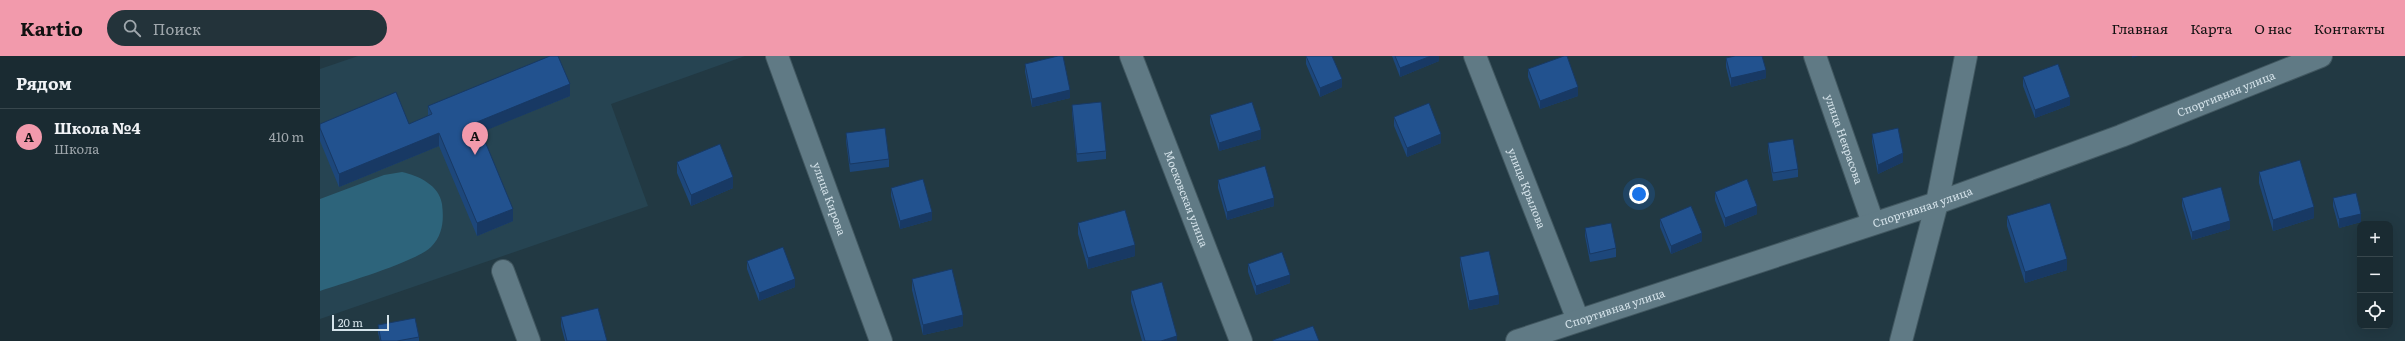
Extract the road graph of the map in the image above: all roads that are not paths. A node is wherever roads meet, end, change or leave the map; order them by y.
1 (777, 56) edge
2 (1131, 56) edge
3 (1475, 56) edge
4 (1815, 56) edge
5 (1966, 56) edge
6 (2321, 56) edge
7 (1937, 203) junction
8 (1873, 223) junction
9 (503, 271) dead end
10 (1578, 320) junction
11 (529, 341) edge
12 (881, 341) edge
13 (1241, 341) edge
14 (1517, 341) edge
15 (1902, 341) edge

1 - 12 street, улица Кирова
2 - 13 street, Московская улица
3 - 10 street, улица Крылова
4 - 8 street, улица Некрасова
5 - 7 street
6 - 7 street, Спортивная улица
7 - 8 street, Спортивная улица
7 - 15 street
8 - 10 street, Спортивная улица
9 - 11 street
10 - 14 street, Спортивная улица

